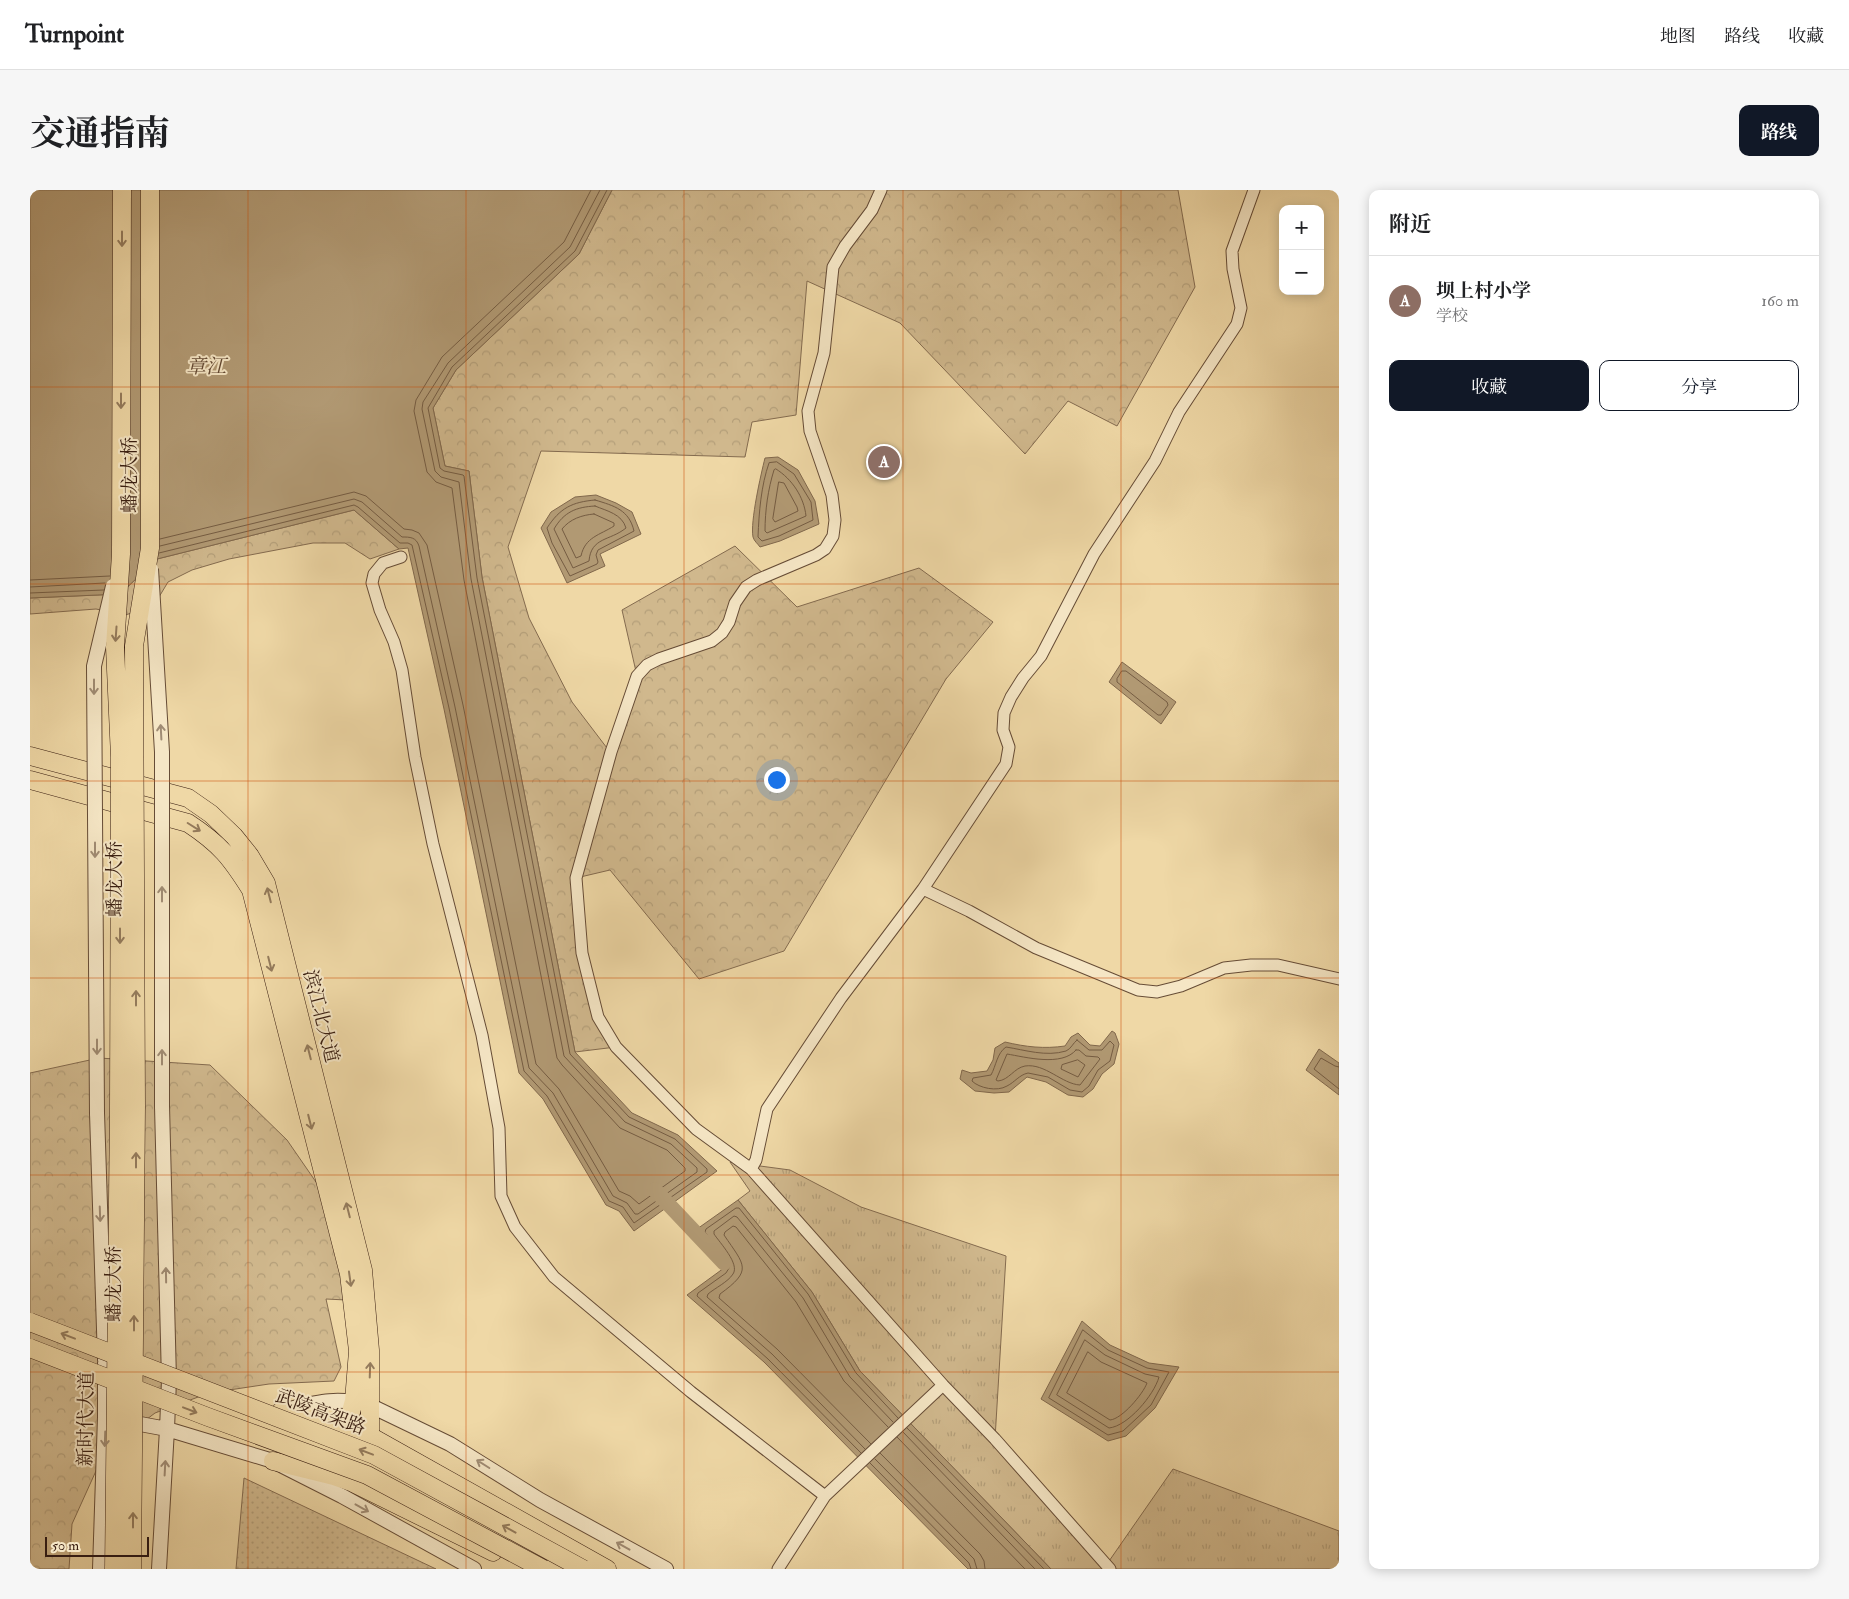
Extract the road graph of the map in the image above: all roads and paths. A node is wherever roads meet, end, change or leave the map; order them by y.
1 (122, 190) edge
2 (150, 190) edge
3 (881, 190) edge
4 (1254, 190) edge
5 (150, 548) junction
6 (122, 554) junction
7 (401, 557) dead end
8 (30, 756) edge
9 (30, 780) edge
10 (923, 889) junction
11 (1339, 979) edge
12 (751, 1169) junction
13 (30, 1322) edge
14 (30, 1348) edge
15 (105, 1363) junction
16 (169, 1380) junction
17 (943, 1385) junction
18 (361, 1403) junction
19 (281, 1411) junction
20 (105, 1417) junction
21 (167, 1429) junction
22 (346, 1430) junction
23 (370, 1436) junction
24 (273, 1461) junction
25 (825, 1496) junction
26 (100, 1569) edge
27 (114, 1569) edge
28 (132, 1569) edge
29 (159, 1569) edge
30 (474, 1569) edge
31 (529, 1569) edge
32 (543, 1569) edge
33 (583, 1569) edge
34 (607, 1569) edge
35 (666, 1569) edge
36 (778, 1569) edge
37 (1110, 1569) edge

1 -> 6 main road, 蟠龙大桥, bridge
2 - 5 main road, 蟠龙大桥, bridge
3 - 12 street
4 - 10 street
16 -> 5 street, bridge
28 -> 5 main road, 蟠龙大桥, bridge
6 -> 15 street, bridge
6 -> 27 main road, 蟠龙大桥, bridge
7 - 25 street
18 -> 8 main road, 滨江北大道
9 -> 18 main road, 滨江北大道
10 - 11 street
10 - 12 street
12 - 17 street
33 -> 13 main road, 武陵高架路, bridge
14 -> 32 main road, bridge
15 - 16 street, 新时代大道
15 - 20 street, 新时代大道
16 - 19 street, 新时代大道
16 - 21 street
17 - 25 street
17 - 37 street
18 - 19 street
18 - 22 main road, 滨江北大道
18 - 23 main road, 滨江北大道
35 -> 18 street
19 - 22 main road
20 - 21 street
20 -> 26 street, 新时代大道
21 - 24 street
29 -> 21 street
22 - 23 main road
23 - 34 main road
24 -> 30 street
24 - 31 main road
25 - 36 street

